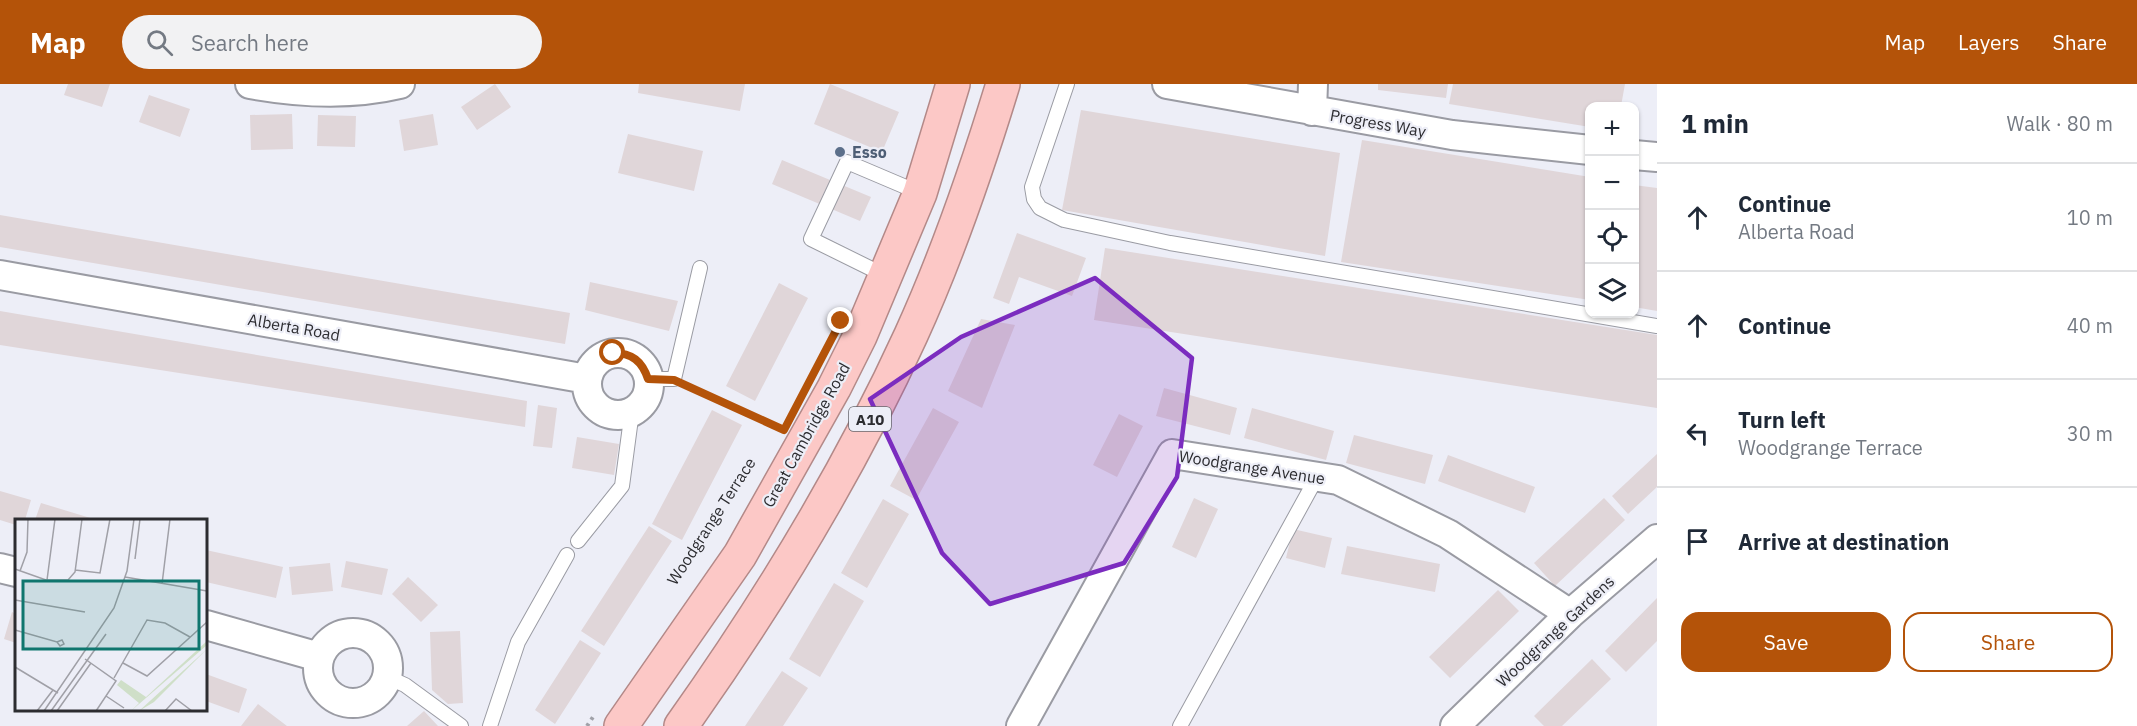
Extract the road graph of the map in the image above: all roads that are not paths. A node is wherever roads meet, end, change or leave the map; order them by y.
1 (250, 84) edge
2 (400, 84) edge
3 (953, 84) edge
4 (1004, 84) edge
5 (1067, 84) edge
6 (1167, 84) edge
7 (1312, 98) edge
8 (1585, 149) edge
9 (1639, 156) edge
10 (1657, 158) edge
11 (920, 194) junction
12 (700, 268) dead end
13 (0, 274) edge
14 (886, 276) junction
15 (1657, 326) edge
16 (587, 379) junction
17 (661, 379) junction
18 (632, 411) junction
19 (1317, 477) junction
20 (1657, 539) edge
21 (578, 541) dead end
22 (567, 555) dead end
23 (0, 568) edge
24 (15, 572) edge
25 (1570, 614) junction
26 (207, 625) edge
27 (319, 657) junction
28 (387, 677) junction
29 (610, 716) edge
30 (461, 726) edge
31 (490, 726) edge
32 (681, 726) edge
33 (1021, 726) edge
34 (1180, 726) edge
35 (1455, 726) edge

1 - 2 street
3 - 11 highway, Great Cambridge Road / A10
4 - 32 highway, A10
5 - 15 lane
6 - 7 street, Progress Way
7 - 8 street, Progress Way
9 - 10 street
11 - 14 highway, Great Cambridge Road / A10
11 - 14 lane
12 - 17 lane
13 - 16 street, Alberta Road
14 - 29 highway, Great Cambridge Road / A10
16 - 17 street
16 - 18 street
17 - 18 street
18 - 21 lane
19 - 25 street, Woodgrange Avenue
19 - 33 street, Woodgrange Avenue
19 - 34 lane
20 - 25 street, Woodgrange Gardens
22 - 31 lane
23 - 24 street
25 - 35 street, Woodgrange Gardens
26 - 27 street
27 - 28 street
27 - 28 street
28 - 30 lane

